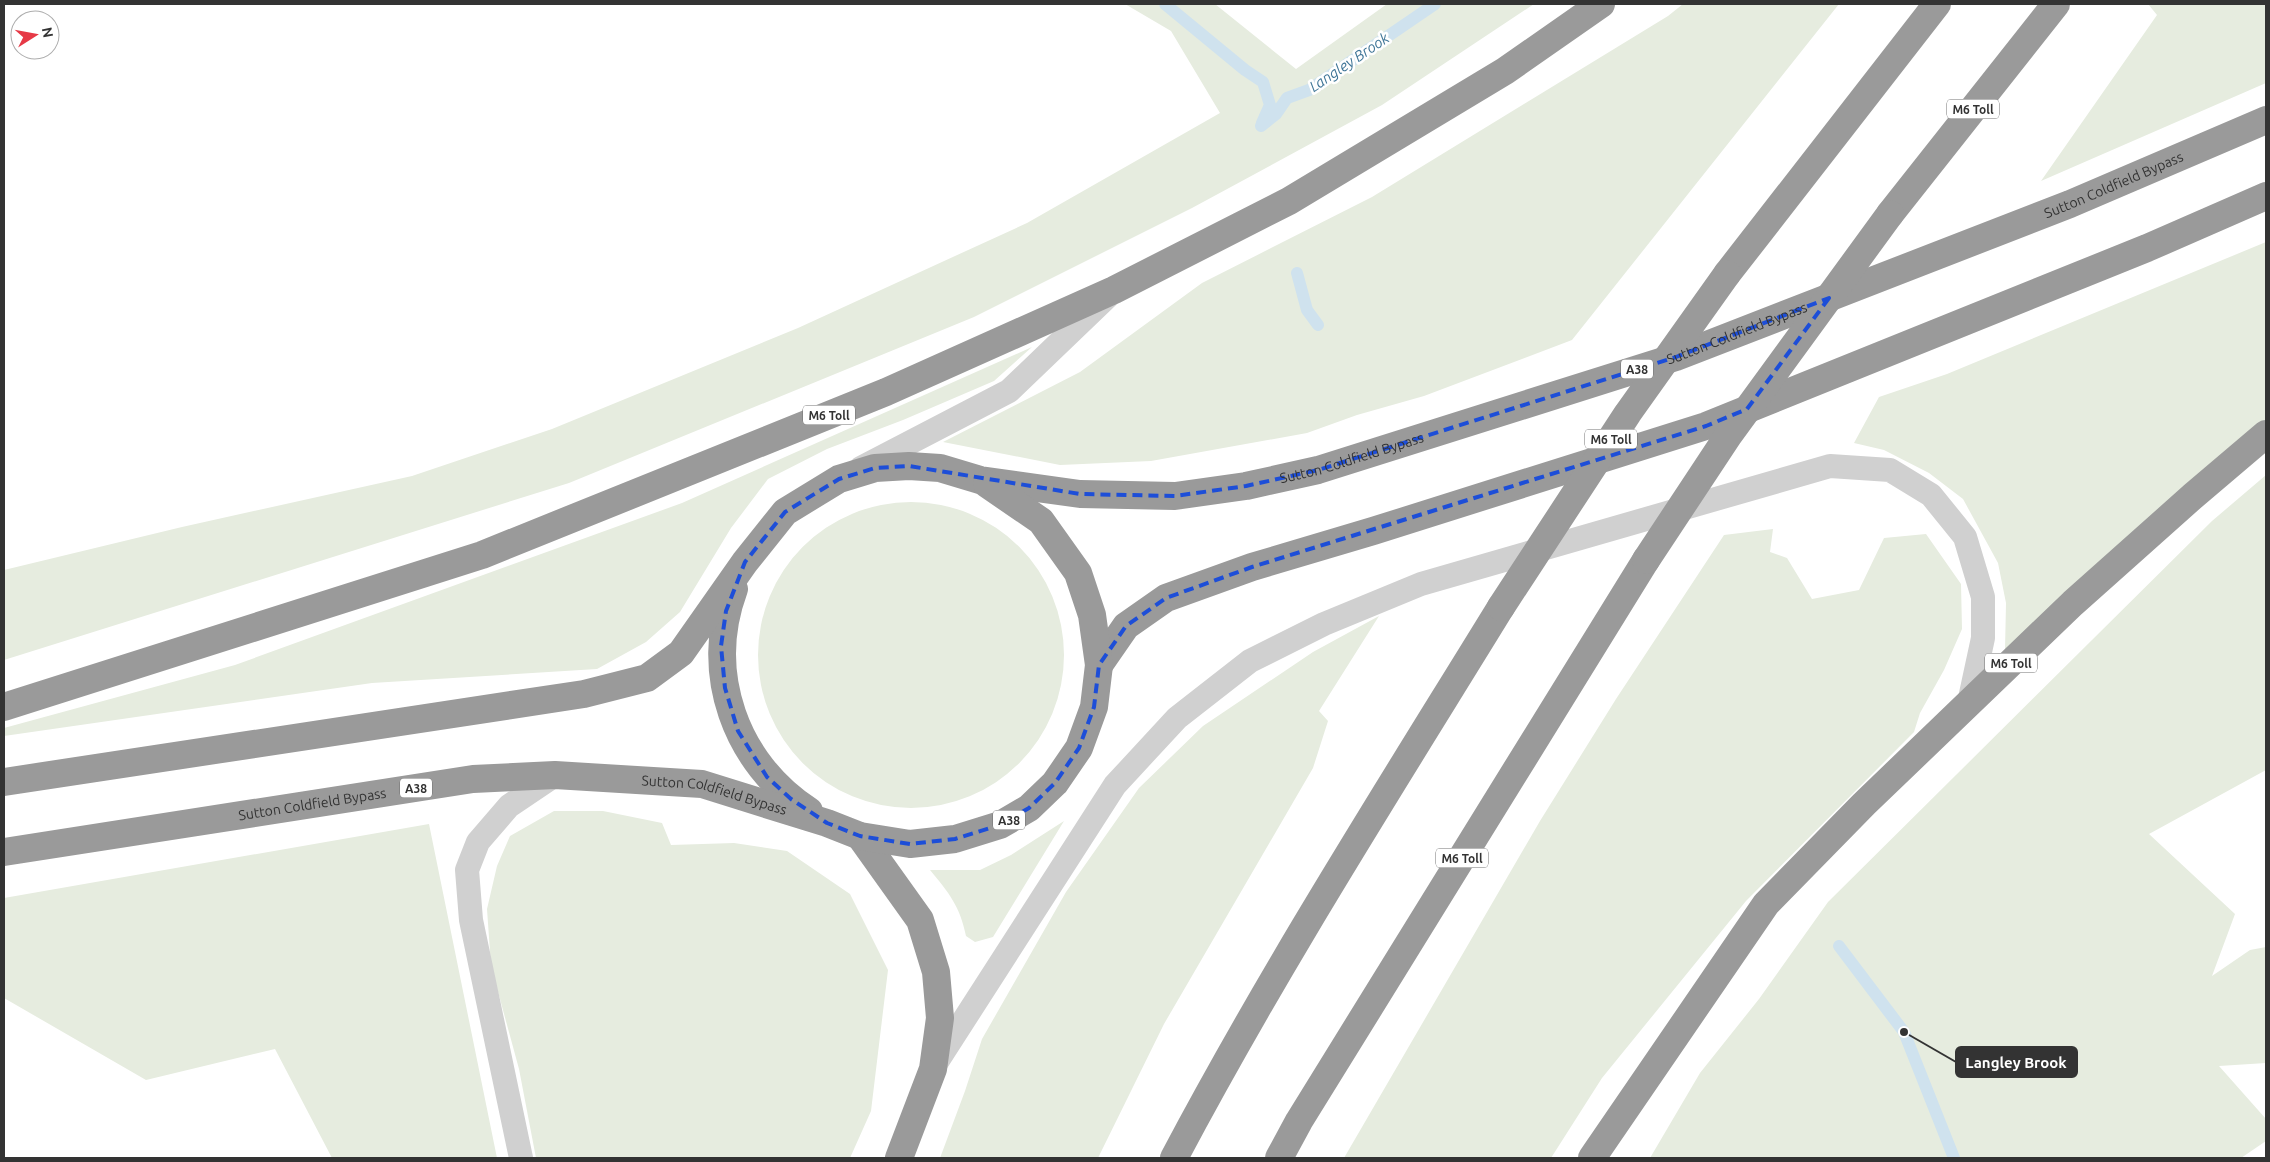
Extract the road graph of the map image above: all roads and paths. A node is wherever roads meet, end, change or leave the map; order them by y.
1 (1601, 4) edge
2 (1937, 4) edge
3 (2056, 4) edge
4 (2266, 120) edge
5 (2266, 196) edge
6 (1114, 290) junction
7 (2266, 434) edge
8 (839, 479) junction
9 (980, 480) junction
10 (745, 562) junction
11 (1099, 665) junction
12 (1969, 704) junction
13 (4, 706) edge
14 (555, 775) junction
15 (4, 782) edge
16 (827, 823) junction
17 (860, 836) junction
18 (4, 852) edge
19 (932, 1069) junction
20 (521, 1158) edge
21 (900, 1158) edge
22 (1174, 1158) edge
23 (1279, 1158) edge
24 (1592, 1158) edge

1 - 6 highway, M6 Toll
2 - 22 highway, M6 Toll, bridge
3 - 23 highway, M6 Toll, bridge
4 - 9 highway, Sutton Coldfield Bypass / A38
5 - 11 highway, Sutton Coldfield Bypass / A38
6 - 8 lane
6 - 13 highway, M6 Toll
7 - 12 highway, M6 Toll
8 - 9 highway, Sutton Coldfield Bypass / A38
8 - 10 highway, Sutton Coldfield Bypass / A38
9 - 11 highway, Sutton Coldfield Bypass / A38
10 - 15 highway, Sutton Coldfield Bypass / A38
10 - 16 highway, Sutton Coldfield Bypass / A38
11 - 17 highway, Sutton Coldfield Bypass / A38
12 - 19 lane
12 - 24 highway, M6 Toll
14 - 16 highway, Sutton Coldfield Bypass / A38
14 - 18 highway, Sutton Coldfield Bypass / A38
14 - 20 lane
16 - 17 highway, Sutton Coldfield Bypass / A38
17 - 19 highway
19 - 21 highway

